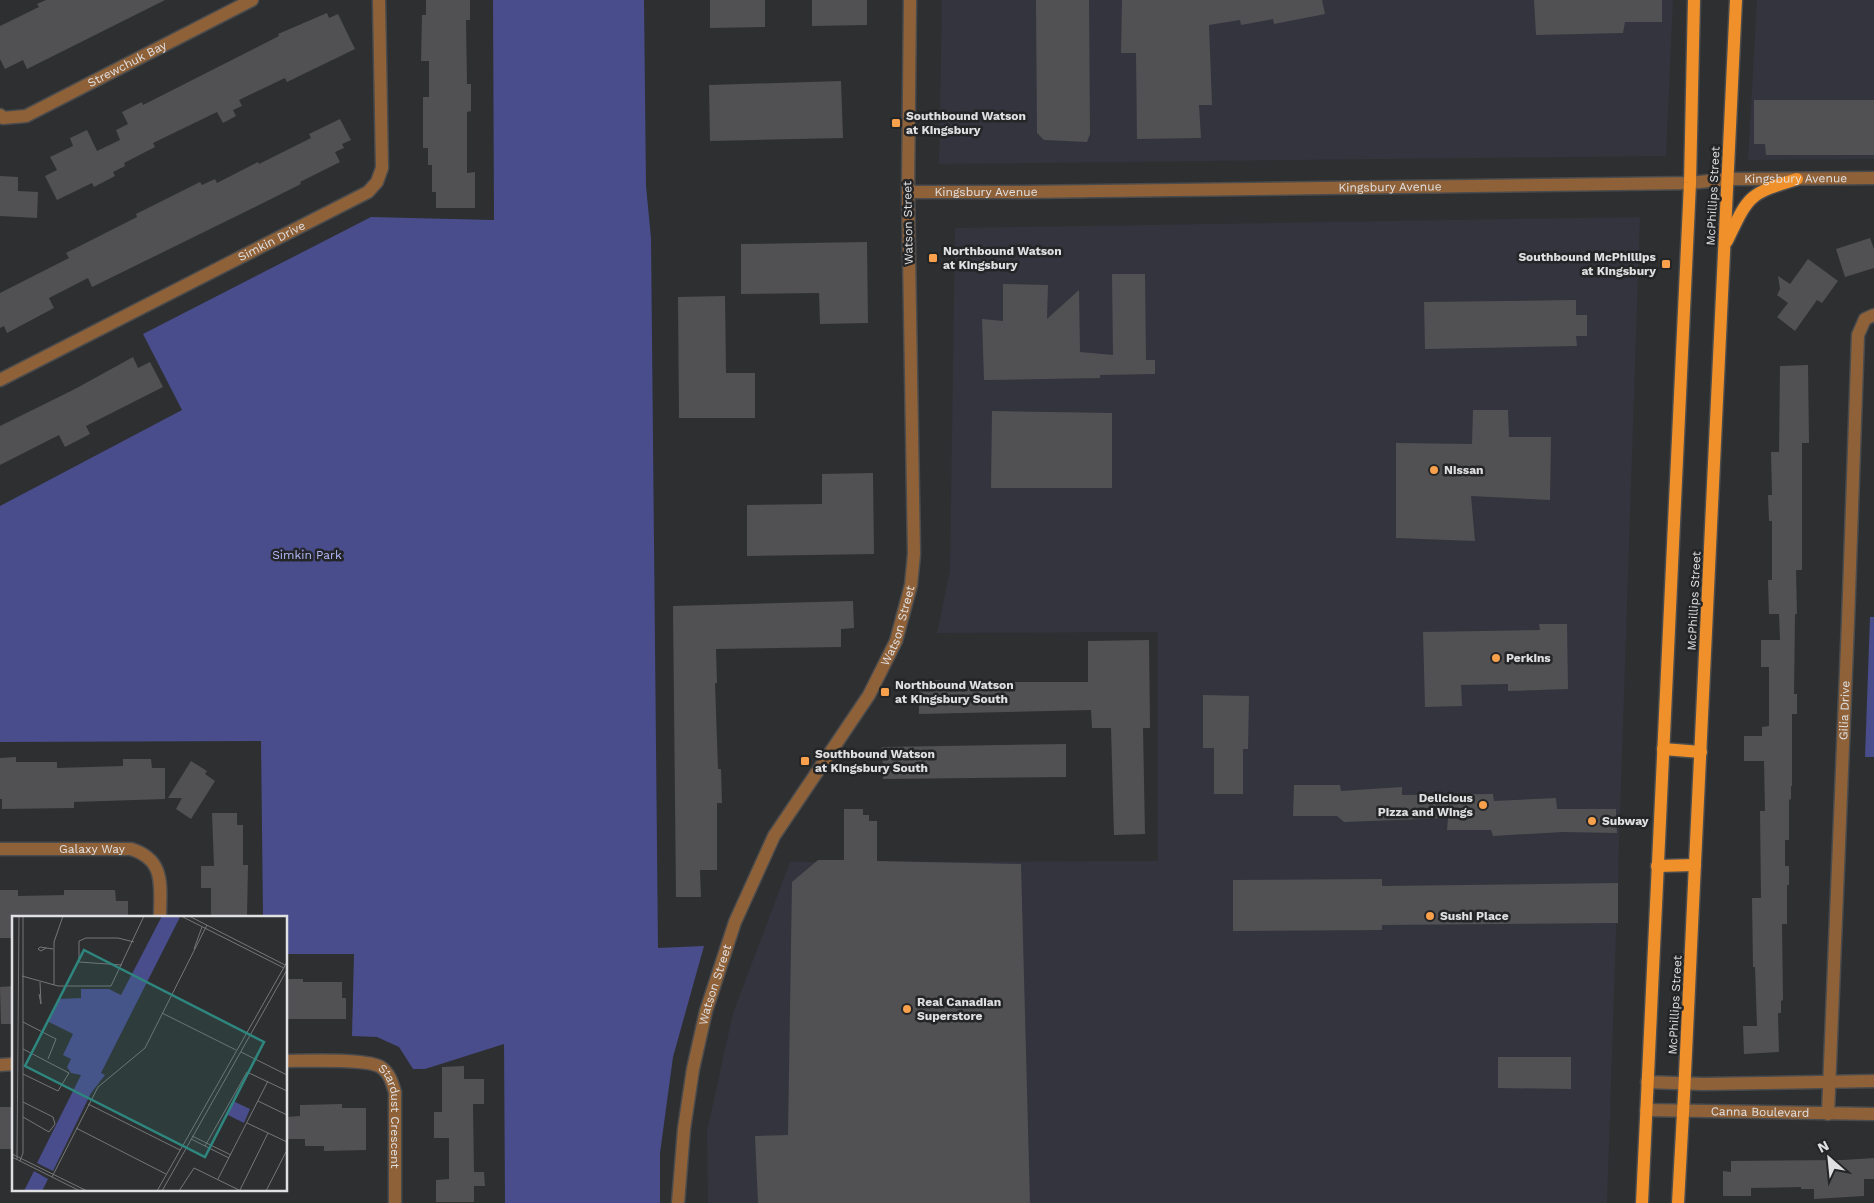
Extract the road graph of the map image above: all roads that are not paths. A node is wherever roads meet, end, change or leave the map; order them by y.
1 (252, 0) edge
2 (379, 0) edge
3 (910, 0) edge
4 (1694, 0) edge
5 (1736, 0) edge
6 (0, 115) edge
7 (1874, 178) edge
8 (1728, 179) junction
9 (1798, 179) junction
10 (1690, 183) junction
11 (908, 192) junction
12 (1724, 245) junction
13 (1874, 315) edge
14 (0, 380) edge
15 (1663, 749) junction
16 (1701, 752) junction
17 (0, 850) edge
18 (1657, 866) junction
19 (1695, 866) junction
20 (160, 916) edge
21 (288, 1061) edge
22 (1874, 1081) edge
23 (1647, 1082) junction
24 (1685, 1082) junction
25 (1828, 1082) junction
26 (1646, 1110) junction
27 (1683, 1111) junction
28 (1828, 1114) junction
29 (1874, 1114) edge
30 (395, 1203) edge
31 (678, 1203) edge
32 (1642, 1203) edge
33 (1678, 1203) edge

1 - 6 street, Strewchuk Bay
2 - 14 street, Simkin Drive
3 - 11 street, Watson Street
4 - 10 main road, McPhillips Street
5 - 8 main road, McPhillips Street
7 - 9 street, Kingsbury Avenue
8 - 9 street, Kingsbury Avenue
8 - 10 street, Kingsbury Avenue
8 - 12 main road, McPhillips Street
9 - 12 main road
10 - 11 street, Kingsbury Avenue
10 - 15 main road, McPhillips Street
11 - 31 street, Watson Street
12 - 16 main road, McPhillips Street
13 - 25 street, Gilia Drive
15 - 16 main road
15 - 18 main road, McPhillips Street
16 - 19 main road, McPhillips Street
17 - 20 street, Galaxy Way
18 - 19 main road
18 - 23 main road, McPhillips Street
19 - 24 main road, McPhillips Street
21 - 30 street, Stardust Crescent
22 - 25 street
23 - 24 street
23 - 26 main road, McPhillips Street
24 - 25 street
24 - 27 main road, McPhillips Street
25 - 28 street, Gilia Drive
26 - 27 street, Canna Boulevard
26 - 32 main road, McPhillips Street
27 - 28 street, Canna Boulevard
27 - 33 main road, McPhillips Street
28 - 29 street, Canna Boulevard

